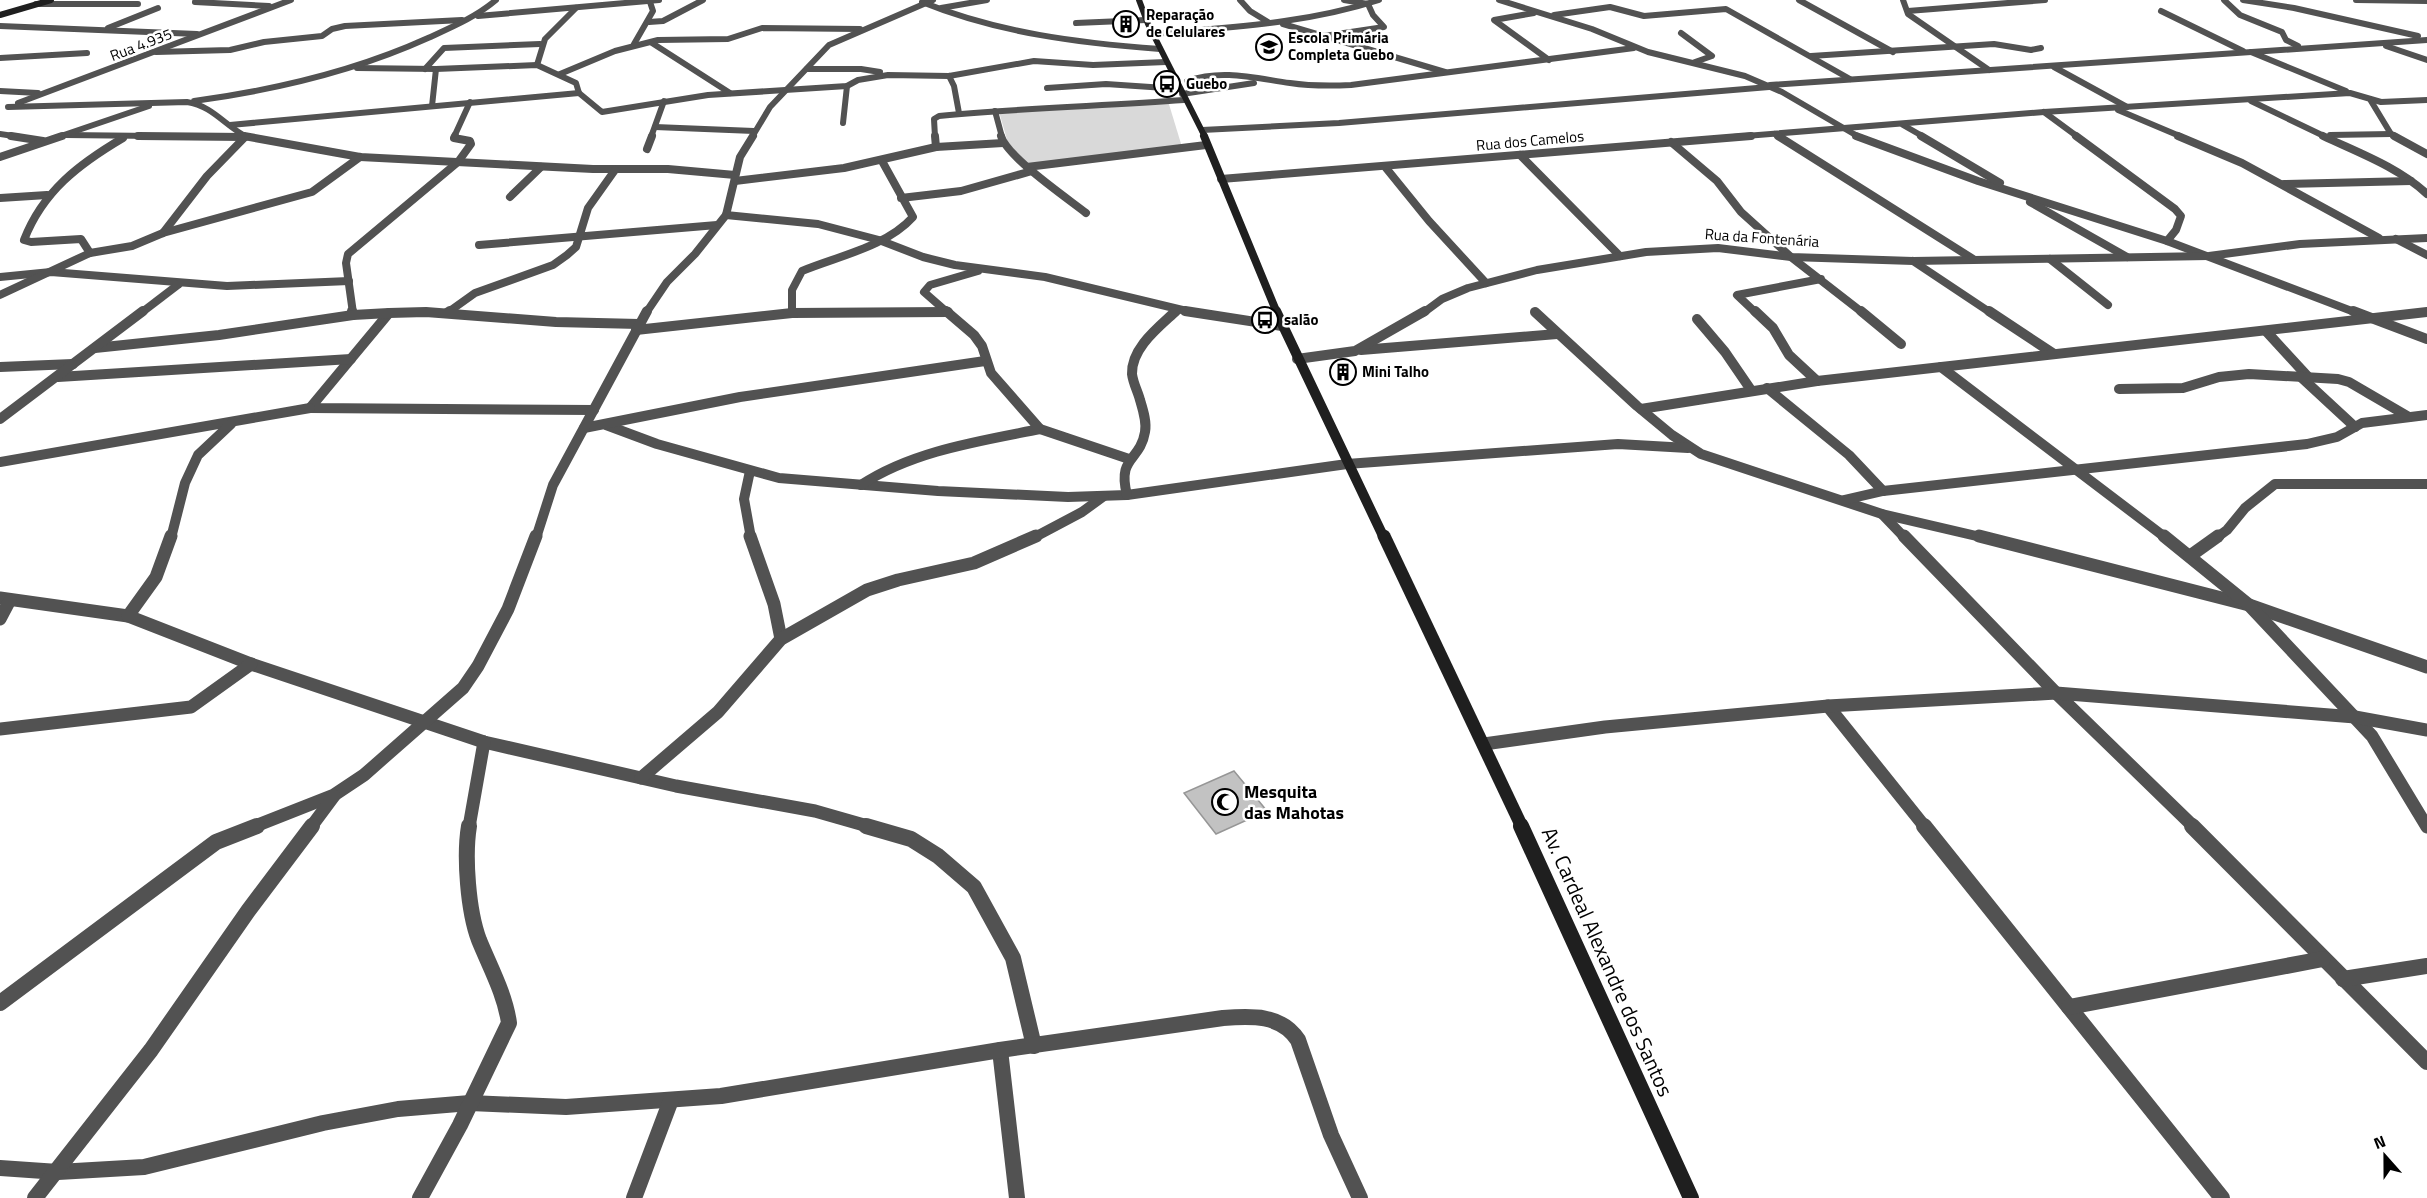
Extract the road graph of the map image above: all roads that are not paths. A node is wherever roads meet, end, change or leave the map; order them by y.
1 (51, 0) edge
2 (199, 0) edge
3 (291, 0) edge
4 (496, 0) edge
5 (561, 0) edge
6 (659, 0) edge
7 (703, 0) edge
8 (987, 0) edge
9 (1139, 0) edge
10 (1240, 0) edge
11 (1344, 0) edge
12 (1379, 0) edge
13 (1499, 0) edge
14 (1799, 0) edge
15 (1903, 0) edge
16 (2045, 0) edge
17 (2224, 0) edge
18 (2243, 0) edge
19 (2356, 0) edge
20 (926, 1) edge
21 (2427, 1) edge
22 (650, 2) edge
23 (2279, 2) edge
24 (36, 4) junction
25 (138, 4) dead end
26 (1368, 4) junction
27 (273, 7) junction
28 (159, 8) dead end
29 (554, 8) junction
30 (576, 8) junction
31 (940, 8) junction
32 (1908, 11) junction
33 (2161, 11) dead end
34 (1541, 12) junction
35 (0, 15) edge
36 (477, 16) junction
37 (1552, 16) junction
38 (466, 19) junction
39 (1146, 20) junction
40 (649, 22) junction
41 (1268, 22) junction
42 (1276, 22) junction
43 (1076, 23) dead end
44 (0, 26) edge
45 (867, 29) junction
46 (101, 30) junction
47 (1681, 33) dead end
48 (202, 34) junction
49 (1153, 34) junction
50 (1318, 37) junction
51 (2427, 39) edge
52 (652, 43) junction
53 (540, 44) junction
54 (634, 44) junction
55 (2379, 44) junction
56 (2299, 47) junction
57 (1635, 48) junction
58 (1957, 48) junction
59 (2042, 48) dead end
60 (1160, 50) junction
61 (2245, 51) junction
62 (156, 52) junction
63 (1893, 52) junction
64 (87, 53) dead end
65 (1810, 56) junction
66 (0, 58) edge
67 (1549, 60) junction
68 (2427, 60) edge
69 (1166, 62) junction
70 (1688, 63) junction
71 (537, 65) junction
72 (2053, 66) junction
73 (357, 68) junction
74 (425, 69) junction
75 (436, 69) junction
76 (807, 69) junction
77 (1989, 70) junction
78 (1448, 73) junction
79 (560, 74) junction
80 (888, 75) junction
81 (949, 76) junction
82 (1850, 79) junction
83 (1187, 81) dead end
84 (1264, 81) junction
85 (847, 86) junction
86 (1771, 86) junction
87 (1047, 88) dead end
88 (785, 90) junction
89 (0, 91) edge
90 (44, 93) junction
91 (579, 93) junction
92 (730, 93) junction
93 (2350, 93) junction
94 (1182, 94) junction
95 (2248, 100) junction
96 (2371, 100) junction
97 (2427, 100) edge
98 (664, 101) junction
99 (161, 102) junction
100 (186, 102) junction
101 (470, 102) junction
102 (432, 106) junction
103 (2127, 107) junction
104 (4, 108) edge
105 (2113, 108) junction
106 (995, 111) junction
107 (2044, 112) junction
108 (959, 113) junction
109 (843, 123) dead end
110 (230, 125) junction
111 (1903, 125) junction
112 (655, 127) junction
113 (1841, 129) junction
114 (1202, 130) junction
115 (754, 131) junction
116 (0, 134) edge
117 (1776, 134) junction
118 (2391, 134) junction
119 (65, 135) junction
120 (2326, 135) junction
121 (245, 137) junction
122 (123, 138) junction
123 (45, 141) junction
124 (1671, 142) junction
125 (1003, 143) junction
126 (1206, 145) junction
127 (936, 147) junction
128 (647, 149) dead end
129 (2425, 152) edge
130 (1520, 155) junction
131 (0, 157) edge
132 (360, 157) junction
133 (882, 161) junction
134 (458, 162) junction
135 (541, 167) junction
136 (1386, 168) junction
137 (1030, 169) junction
138 (615, 170) junction
139 (735, 178) junction
140 (1221, 179) junction
141 (2413, 181) junction
142 (2283, 184) junction
143 (2018, 194) junction
144 (2427, 194) edge
145 (47, 195) junction
146 (510, 197) dead end
147 (0, 198) edge
148 (901, 198) junction
149 (1086, 213) dead end
150 (726, 215) junction
151 (717, 225) junction
152 (164, 233) junction
153 (579, 237) junction
154 (2380, 238) junction
155 (2394, 238) junction
156 (2427, 238) edge
157 (879, 240) junction
158 (2167, 241) junction
159 (479, 245) dead end
160 (90, 253) junction
161 (2427, 255) edge
162 (1620, 256) junction
163 (2210, 256) junction
164 (1791, 257) junction
165 (2128, 258) junction
166 (2050, 259) junction
167 (1974, 260) junction
168 (1914, 261) junction
169 (982, 270) junction
170 (51, 272) junction
171 (0, 277) edge
172 (1821, 279) junction
173 (349, 280) junction
174 (1486, 283) junction
175 (179, 284) junction
176 (0, 295) edge
177 (2108, 304) dead end
178 (1177, 310) junction
179 (948, 312) junction
180 (1535, 312) dead end
181 (2427, 312) edge
182 (389, 313) junction
183 (792, 313) junction
184 (447, 314) junction
185 (353, 315) junction
186 (2372, 318) junction
187 (1697, 320) dead end
188 (637, 327) junction
189 (1282, 327) junction
190 (2266, 331) junction
191 (1557, 334) junction
192 (2427, 339) edge
193 (1901, 344) dead end
194 (95, 348) junction
195 (1355, 351) junction
196 (2054, 354) junction
197 (351, 359) junction
198 (1297, 359) junction
199 (985, 361) junction
200 (73, 364) junction
201 (0, 367) edge
202 (1941, 367) junction
203 (58, 377) junction
204 (2305, 378) junction
205 (1818, 381) junction
206 (1767, 388) junction
207 (2119, 389) dead end
208 (1751, 390) junction
209 (310, 408) junction
210 (1641, 409) junction
211 (594, 410) junction
212 (2427, 415) edge
213 (2409, 417) junction
214 (0, 418) edge
215 (232, 423) junction
216 (606, 425) junction
217 (2355, 427) junction
218 (584, 428) junction
219 (1040, 429) junction
220 (1688, 448) junction
221 (1129, 459) junction
222 (1, 462) edge
223 (1347, 464) junction
224 (750, 471) junction
225 (2080, 471) junction
226 (2427, 484) edge
227 (861, 485) junction
228 (1883, 491) junction
229 (1127, 495) junction
230 (1104, 496) junction
231 (1843, 500) junction
232 (1882, 514) junction
233 (2190, 556) junction
234 (5, 599) edge
235 (2249, 605) junction
236 (128, 616) junction
237 (0, 619) edge
238 (781, 639) junction
239 (251, 664) junction
240 (2427, 667) edge
241 (2056, 693) junction
242 (1828, 706) junction
243 (2355, 717) junction
244 (427, 721) junction
245 (0, 729) edge
246 (2427, 730) edge
247 (484, 742) junction
248 (1484, 744) junction
249 (641, 778) junction
250 (334, 795) junction
251 (2427, 827) edge
252 (2323, 959) junction
253 (2427, 966) edge
254 (2343, 979) junction
255 (0, 1003) edge
256 (2069, 1007) junction
257 (1034, 1046) junction
258 (1000, 1050) junction
259 (2427, 1062) edge
260 (671, 1100) junction
261 (470, 1103) junction
262 (0, 1168) edge
263 (58, 1172) junction
264 (35, 1198) edge
265 (420, 1198) edge
266 (634, 1198) edge
267 (1017, 1198) edge
268 (1360, 1198) edge
269 (1691, 1198) edge
270 (2222, 1198) edge

1 - 24 street
2 - 27 street
3 - 27 street, Rua 4.935
4 - 36 street
5 - 29 street
6 - 22 street
7 - 40 street
8 - 31 street
9 - 39 street, Av. Cardeal Alexandre dos Santos
10 - 41 street
11 - 26 street
12 - 26 street
13 - 34 street
14 - 63 street
15 - 32 street
16 - 32 street
17 - 56 street
18 - 23 street
19 - 21 street
20 - 31 street
20 - 45 street
22 - 30 street
22 - 40 street
23 - 51 street
24 - 25 street
24 - 35 street
26 - 42 street
26 - 50 street
27 - 48 street, Rua 4.935
28 - 46 street
29 - 30 street
29 - 36 street
30 - 53 street
31 - 60 street
32 - 58 street
33 - 61 street
34 - 37 street
34 - 67 street
36 - 38 street
37 - 57 street
37 - 65 street
38 - 62 street
38 - 73 street
39 - 43 street
39 - 49 street, Av. Cardeal Alexandre dos Santos
40 - 54 street
41 - 42 street
41 - 49 street
42 - 50 street
44 - 46 street
45 - 52 street
45 - 76 street
46 - 48 street
47 - 70 street
48 - 62 street, Rua 4.935
49 - 60 street, Av. Cardeal Alexandre dos Santos
50 - 78 street
51 - 55 street
52 - 54 street
52 - 92 street
53 - 71 street
53 - 74 street
54 - 79 street
55 - 56 street
55 - 68 street
56 - 61 street
57 - 67 street
57 - 70 street
58 - 59 street
58 - 63 street
58 - 77 street
60 - 69 street, Av. Cardeal Alexandre dos Santos
61 - 72 street
61 - 93 street
62 - 90 street, Rua 4.935
63 - 65 street
64 - 66 street
65 - 82 street
67 - 78 street
69 - 81 street
69 - 94 street, Av. Cardeal Alexandre dos Santos
70 - 86 street
71 - 75 street
71 - 79 street
72 - 77 street
72 - 103 street
73 - 74 street
73 - 100 street
74 - 75 street
75 - 102 street
76 - 80 street
76 - 88 street
77 - 82 street
78 - 84 street
79 - 91 street
80 - 81 street
80 - 85 street
81 - 108 street
82 - 86 street
83 - 84 street
84 - 94 street
85 - 88 street
85 - 109 street
86 - 113 street
86 - 114 street
87 - 94 street
88 - 92 street
88 - 115 street
89 - 90 street
90 - 104 street, Rua 4.935
91 - 98 street
91 - 101 street
92 - 98 street
93 - 95 street, Rua dos Camelos
93 - 96 street
94 - 106 street
94 - 114 street, Av. Cardeal Alexandre dos Santos
95 - 103 street, Rua dos Camelos
95 - 120 street
96 - 97 street
96 - 118 street
98 - 112 street
99 - 100 street
99 - 104 street
99 - 119 street
100 - 110 street
101 - 102 street
101 - 134 street
102 - 110 street
103 - 105 street, Rua dos Camelos
105 - 107 street, Rua dos Camelos
105 - 142 street
106 - 108 street
106 - 125 street
107 - 111 street, Rua dos Camelos
107 - 158 street
108 - 127 street
110 - 121 street
111 - 113 street, Rua dos Camelos
111 - 143 street
112 - 115 street
112 - 128 street
113 - 117 street, Rua dos Camelos
113 - 143 street
114 - 126 street, Av. Cardeal Alexandre dos Santos
115 - 139 street
116 - 123 street
117 - 124 street, Rua dos Camelos
117 - 167 street
118 - 120 street
118 - 129 street
119 - 122 street
119 - 123 street
120 - 141 street
121 - 122 street
121 - 132 street
121 - 152 street
122 - 145 street
123 - 131 street
124 - 130 street, Rua dos Camelos
124 - 164 street
125 - 127 street
125 - 137 street
126 - 137 street
126 - 140 street, Av. Cardeal Alexandre dos Santos
127 - 133 street
130 - 136 street, Rua dos Camelos
130 - 162 street
132 - 134 street
132 - 152 street
133 - 139 street
133 - 148 street
134 - 135 street
134 - 173 street
135 - 138 street
135 - 146 street
136 - 140 street, Rua dos Camelos
136 - 174 street
137 - 148 street
137 - 149 street
138 - 139 street
138 - 153 street
139 - 150 street
140 - 189 street, Av. Cardeal Alexandre dos Santos
141 - 142 street
141 - 144 street
142 - 154 street
143 - 158 street
143 - 165 street
145 - 147 street
145 - 160 street
148 - 157 street
150 - 151 street
150 - 157 street
151 - 153 street
151 - 188 street
152 - 160 street
153 - 159 street
153 - 184 street
154 - 155 street, Rua da Fontenária
154 - 163 street, Rua da Fontenária
155 - 156 street, Rua da Fontenária
155 - 161 street
157 - 169 street
157 - 183 street
158 - 163 street
160 - 170 street
162 - 164 street, Rua da Fontenária
162 - 174 street, Rua da Fontenária
163 - 165 street, Rua da Fontenária
163 - 186 street
164 - 168 street, Rua da Fontenária
164 - 172 street
165 - 166 street, Rua da Fontenária
166 - 167 street, Rua da Fontenária
166 - 177 street
167 - 168 street, Rua da Fontenária
168 - 196 street
169 - 178 street
169 - 179 street
170 - 171 street
170 - 175 street
170 - 176 street
172 - 193 street
172 - 205 street
173 - 175 street
173 - 185 street
174 - 195 street, Rua da Fontenária
175 - 194 street
178 - 189 street
178 - 221 street
179 - 183 street
179 - 199 street
180 - 191 street
181 - 186 street
182 - 184 street
182 - 185 street
182 - 197 street
183 - 188 street
184 - 188 street
185 - 194 street
186 - 190 street
186 - 192 street
187 - 208 street
188 - 211 street
189 - 198 street, Av. Cardeal Alexandre dos Santos
190 - 196 street
190 - 204 street
191 - 195 street
191 - 210 street
194 - 200 street
195 - 198 street, Rua da Fontenária
196 - 202 street
197 - 203 street
197 - 209 street
198 - 223 street, Av. Cardeal Alexandre dos Santos
199 - 216 street
199 - 219 street
200 - 201 street
200 - 203 street
202 - 205 street
202 - 225 street
203 - 214 street
204 - 207 street
204 - 213 street
204 - 217 street
205 - 206 street
206 - 208 street
206 - 228 street
208 - 210 street
209 - 211 street
209 - 215 street
210 - 220 street
211 - 218 street
212 - 213 street
213 - 217 street
215 - 222 street
215 - 236 street
216 - 218 street
216 - 224 street
217 - 225 street
218 - 244 street
219 - 221 street
219 - 227 street
220 - 223 street
220 - 231 street
221 - 229 street
223 - 229 street
223 - 248 street, Av. Cardeal Alexandre dos Santos
224 - 227 street
224 - 238 street
225 - 228 street
225 - 233 street
226 - 233 street
227 - 230 street
228 - 231 street
229 - 230 street
230 - 238 street
231 - 232 street
232 - 235 street
232 - 241 street
233 - 235 street
234 - 236 street
234 - 237 street
235 - 240 street
235 - 243 street
236 - 239 street
238 - 249 street
239 - 244 street
239 - 245 street
241 - 242 street
241 - 243 street
241 - 252 street
242 - 248 street
242 - 256 street
243 - 246 street
243 - 251 street
244 - 247 street
244 - 250 street
247 - 249 street
247 - 261 street
248 - 269 street, Av. Cardeal Alexandre dos Santos
249 - 257 street
250 - 255 street
250 - 263 street
252 - 254 street
252 - 256 street
253 - 254 street
254 - 259 street
256 - 270 street
257 - 258 street
257 - 268 street
258 - 260 street
258 - 267 street
260 - 261 street
260 - 266 street
261 - 263 street
261 - 265 street
262 - 263 street
263 - 264 street

